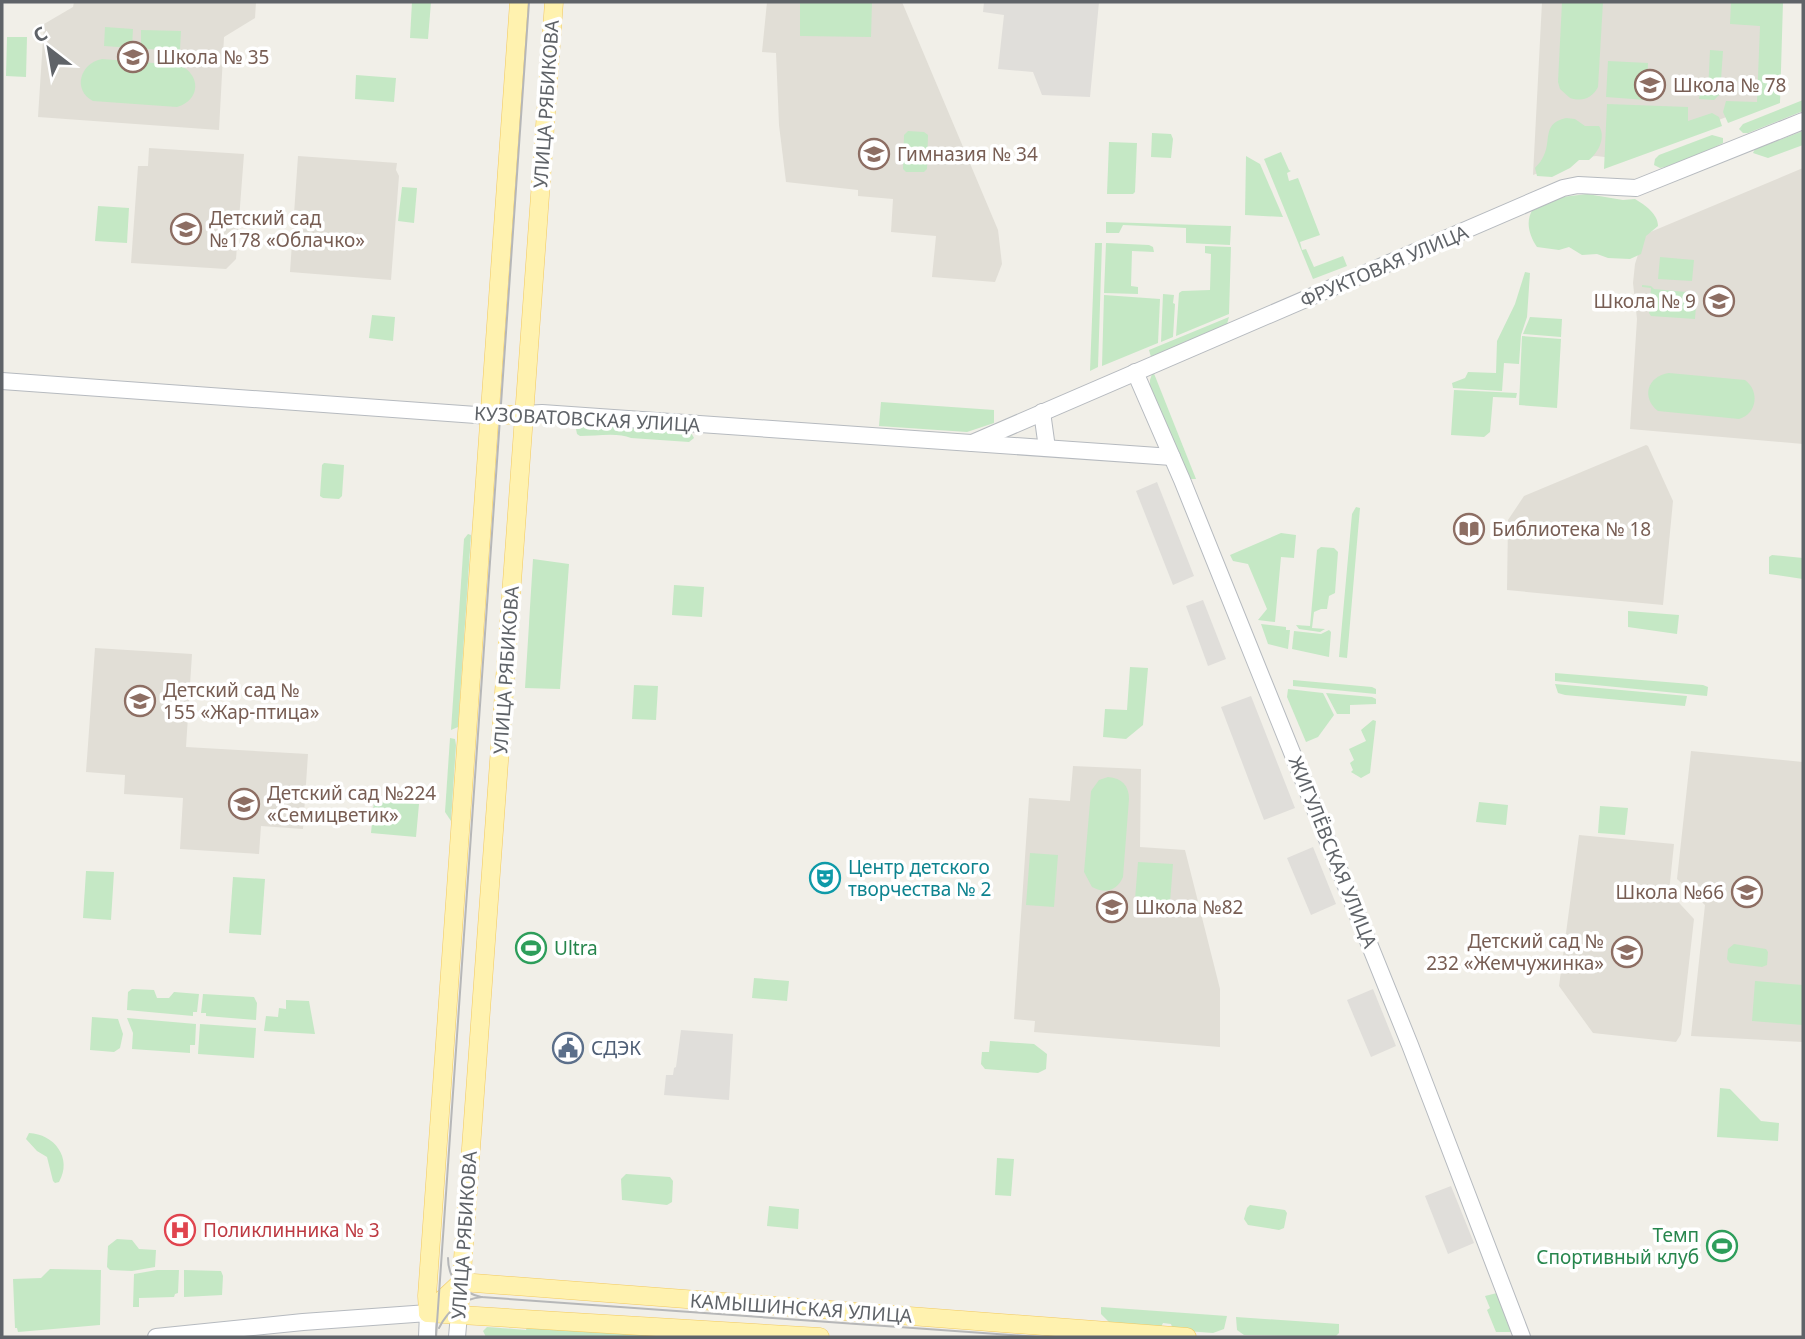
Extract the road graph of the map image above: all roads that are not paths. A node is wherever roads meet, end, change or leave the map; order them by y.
1 (519, 2) edge
2 (554, 2) edge
3 (1803, 121) edge
4 (1135, 372) junction
5 (2, 381) edge
6 (1042, 412) junction
7 (524, 414) junction
8 (491, 416) junction
9 (972, 443) junction
10 (1047, 448) junction
11 (1172, 457) junction
12 (461, 1282) junction
13 (428, 1313) junction
14 (459, 1314) junction
15 (156, 1337) edge
16 (427, 1337) edge
17 (457, 1337) edge
18 (821, 1337) edge
19 (1187, 1337) edge
20 (1521, 1337) edge

1 - 8 main road, УЛИЦА РЯБИКОВА
2 - 7 main road, УЛИЦА РЯБИКОВА
3 - 4 street, ФРУКТОВАЯ УЛИЦА
4 - 6 street, ФРУКТОВАЯ УЛИЦА
4 - 11 street, ЖИГУЛЁВСКАЯ УЛИЦА
5 - 8 street, КУЗОВАТОВСКАЯ УЛИЦА
6 - 9 street, ФРУКТОВАЯ УЛИЦА
6 - 10 street
7 - 8 main road, КУЗОВАТОВСКАЯ УЛИЦА
7 - 9 street, КУЗОВАТОВСКАЯ УЛИЦА
7 - 12 main road, УЛИЦА РЯБИКОВА
8 - 13 main road, УЛИЦА РЯБИКОВА
9 - 10 street, КУЗОВАТОВСКАЯ УЛИЦА
10 - 11 street, КУЗОВАТОВСКАЯ УЛИЦА
11 - 20 street, ЖИГУЛЁВСКАЯ УЛИЦА
12 - 13 main road
12 - 14 main road, УЛИЦА РЯБИКОВА
12 - 19 main road, КАМЫШИНСКАЯ УЛИЦА
13 - 14 main road, КАМЫШИНСКАЯ УЛИЦА
13 - 15 street, КАМЫШИНСКАЯ УЛИЦА
13 - 16 street, УЛИЦА РЯБИКОВА
14 - 17 street, УЛИЦА РЯБИКОВА
14 - 18 main road, КАМЫШИНСКАЯ УЛИЦА

